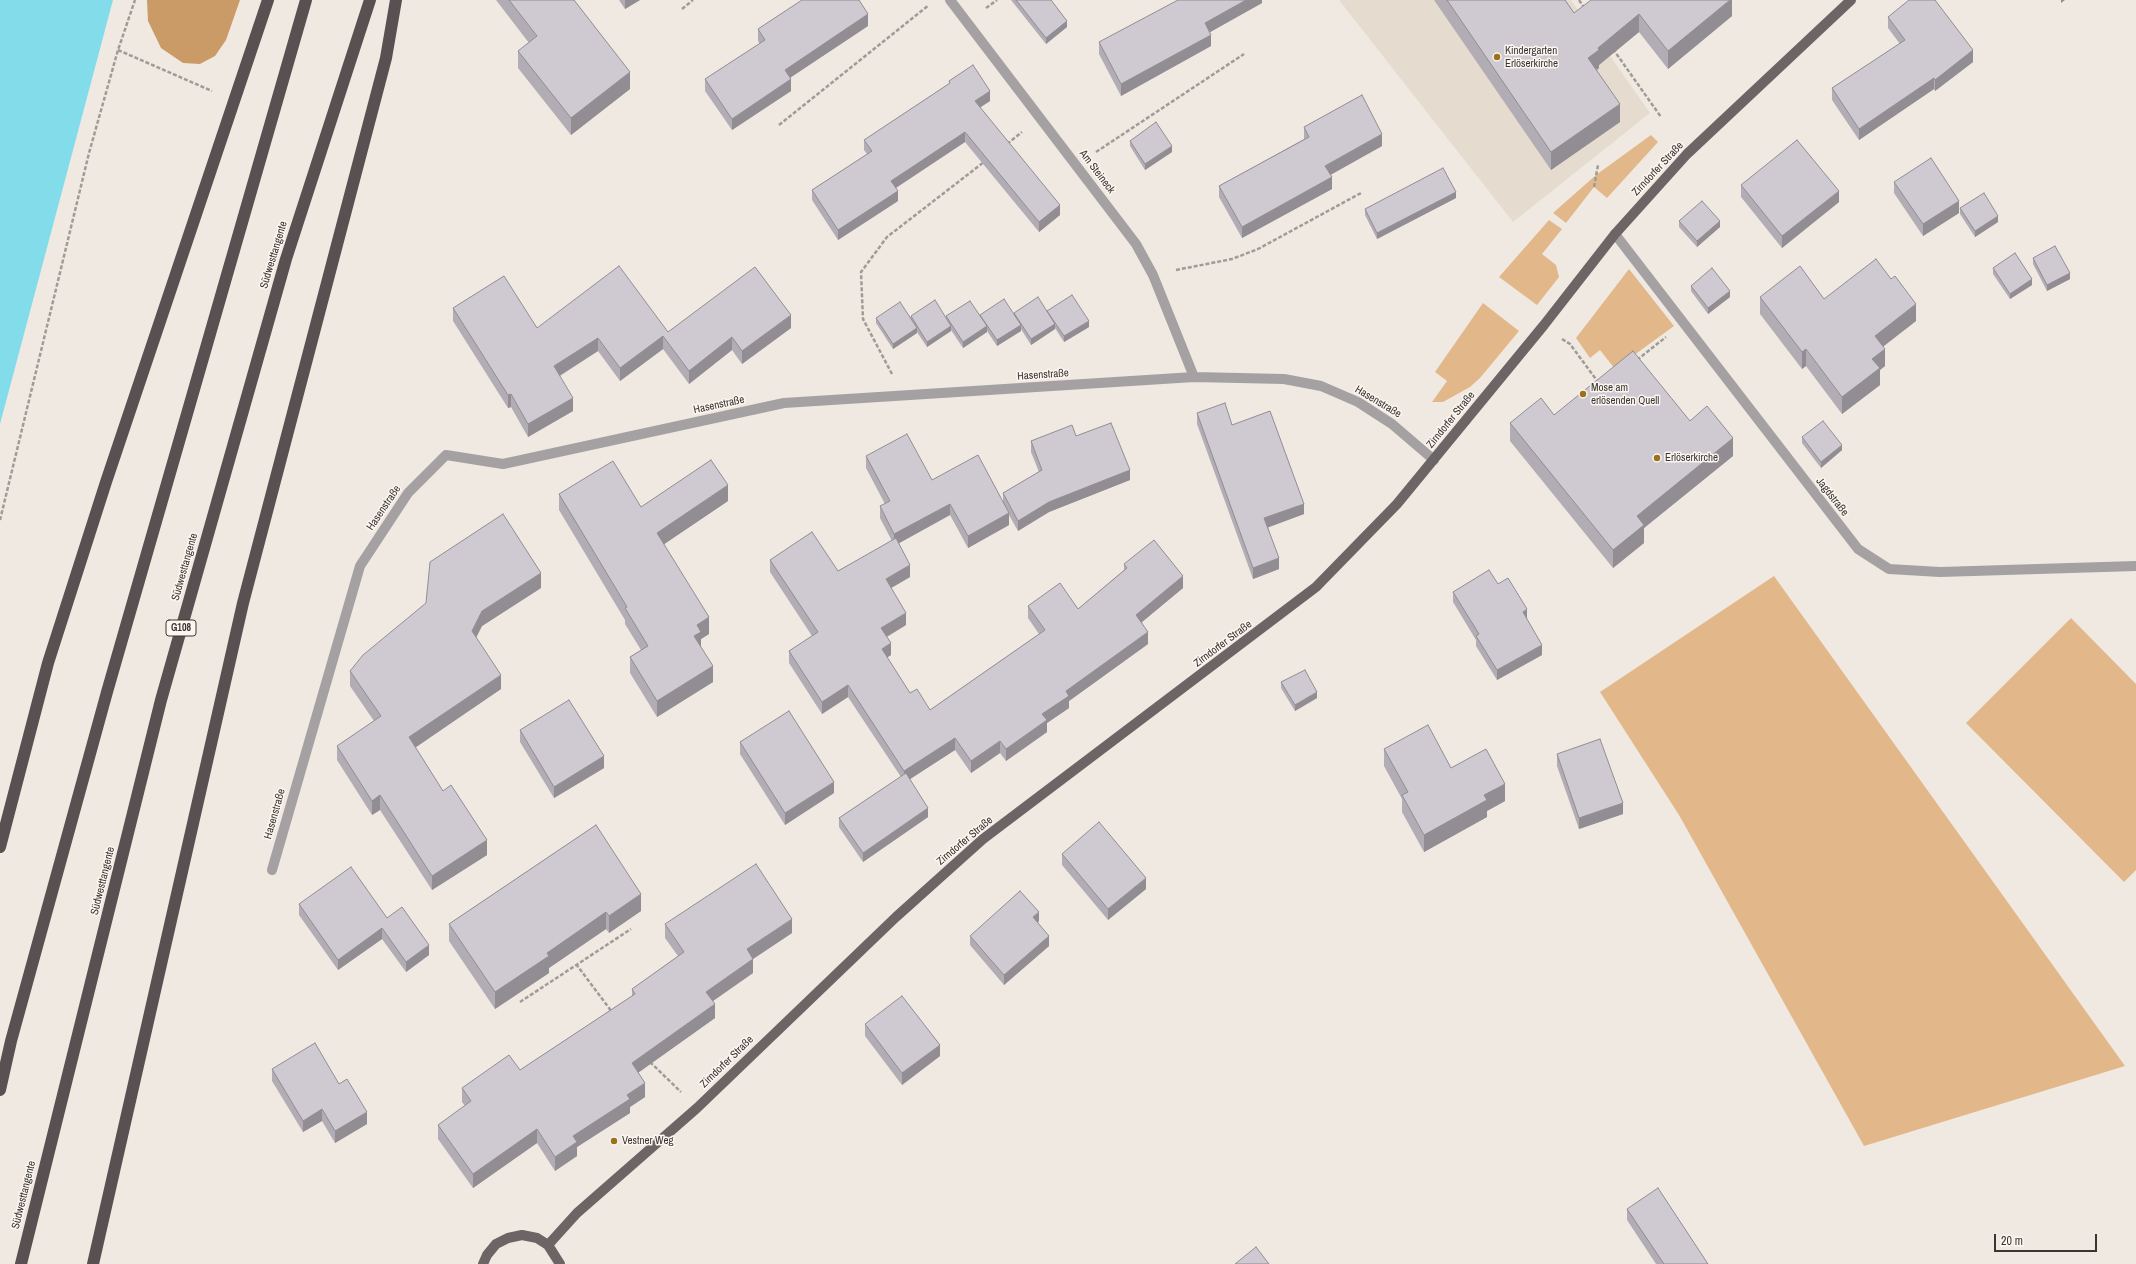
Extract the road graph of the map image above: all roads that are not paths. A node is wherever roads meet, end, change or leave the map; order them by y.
1 (268, 0) edge
2 (306, 0) edge
3 (370, 0) edge
4 (396, 0) edge
5 (950, 0) edge
6 (1852, 0) edge
7 (1615, 234) junction
8 (1194, 377) junction
9 (1434, 460) junction
10 (2136, 566) edge
11 (0, 847) edge
12 (272, 870) dead end
13 (0, 1090) edge
14 (548, 1245) junction
15 (21, 1264) edge
16 (93, 1264) edge
17 (483, 1264) edge
18 (560, 1264) edge

1 - 11 highway
2 - 13 highway
3 - 15 highway, Südwesttangente / G108
4 - 16 highway
5 - 8 street, Am Steineck
6 - 7 main road, Zirndorfer Straße
7 - 9 main road, Zirndorfer Straße
7 - 10 street, Jagdstraße
8 - 9 street, Hasenstraße
8 - 12 street, Hasenstraße
9 - 14 main road, Zirndorfer Straße
14 - 17 main road
14 - 18 main road

